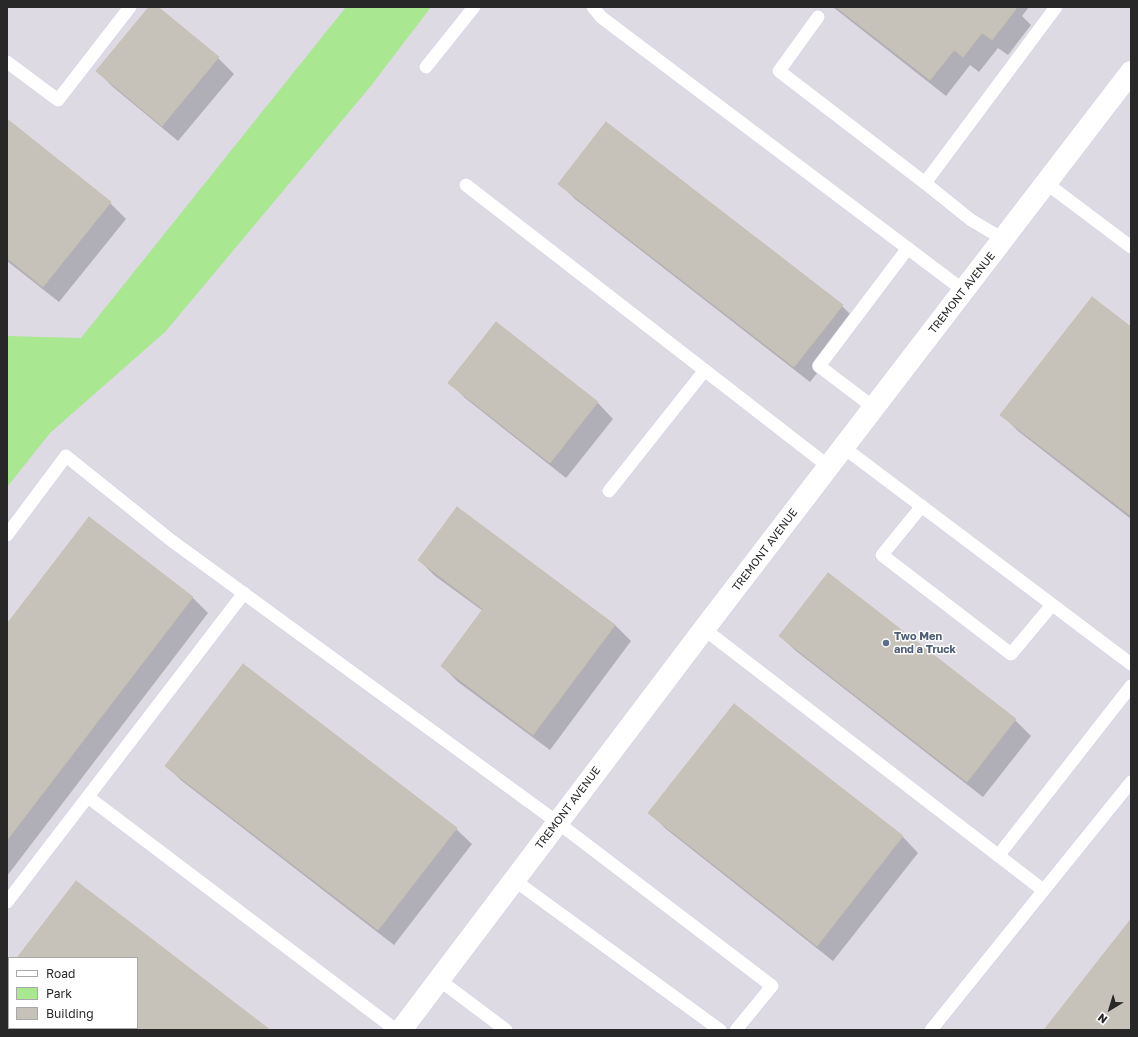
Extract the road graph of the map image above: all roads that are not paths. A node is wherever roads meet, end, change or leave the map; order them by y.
1 (130, 7) edge
2 (474, 7) edge
3 (593, 7) edge
4 (1056, 7) edge
5 (818, 16) dead end
6 (7, 62) edge
7 (426, 67) dead end
8 (1131, 72) edge
9 (925, 183) junction
10 (1046, 183) junction
11 (466, 185) dead end
12 (1003, 239) junction
13 (1131, 247) edge
14 (908, 248) junction
15 (963, 290) junction
16 (705, 370) junction
17 (873, 408) junction
18 (843, 447) junction
19 (828, 466) junction
20 (609, 491) dead end
21 (922, 506) junction
22 (7, 535) edge
23 (244, 593) junction
24 (1052, 605) junction
25 (704, 629) junction
26 (1131, 664) edge
27 (1131, 686) edge
28 (1131, 782) edge
29 (88, 797) junction
30 (557, 822) junction
31 (998, 856) junction
32 (514, 880) junction
33 (1043, 890) junction
34 (7, 902) edge
35 (438, 979) junction
36 (396, 1030) edge
37 (401, 1030) edge
38 (506, 1030) edge
39 (720, 1030) edge
40 (736, 1030) edge
41 (931, 1030) edge

1 - 6 lane
2 - 7 lane
3 - 14 lane
4 - 9 lane
5 - 9 lane
8 - 10 street, TREMONT AVENUE
9 - 12 lane
10 - 12 street, TREMONT AVENUE
10 - 13 lane
11 - 16 lane
12 - 15 street, TREMONT AVENUE
14 - 15 lane
14 - 17 lane
15 - 17 street, TREMONT AVENUE
16 - 19 lane
16 - 20 lane
17 - 18 street, TREMONT AVENUE
18 - 19 street, TREMONT AVENUE
18 - 21 lane
19 - 25 street, TREMONT AVENUE
21 - 24 lane
21 - 24 lane
22 - 23 lane
23 - 29 lane
23 - 30 lane
24 - 26 lane
25 - 30 street, TREMONT AVENUE
25 - 31 lane
27 - 31 lane
28 - 33 lane
29 - 34 lane
29 - 36 lane
30 - 32 street, TREMONT AVENUE
30 - 40 lane
31 - 33 lane
32 - 35 street, TREMONT AVENUE
32 - 39 lane
33 - 41 lane
35 - 37 street, TREMONT AVENUE
35 - 38 lane

